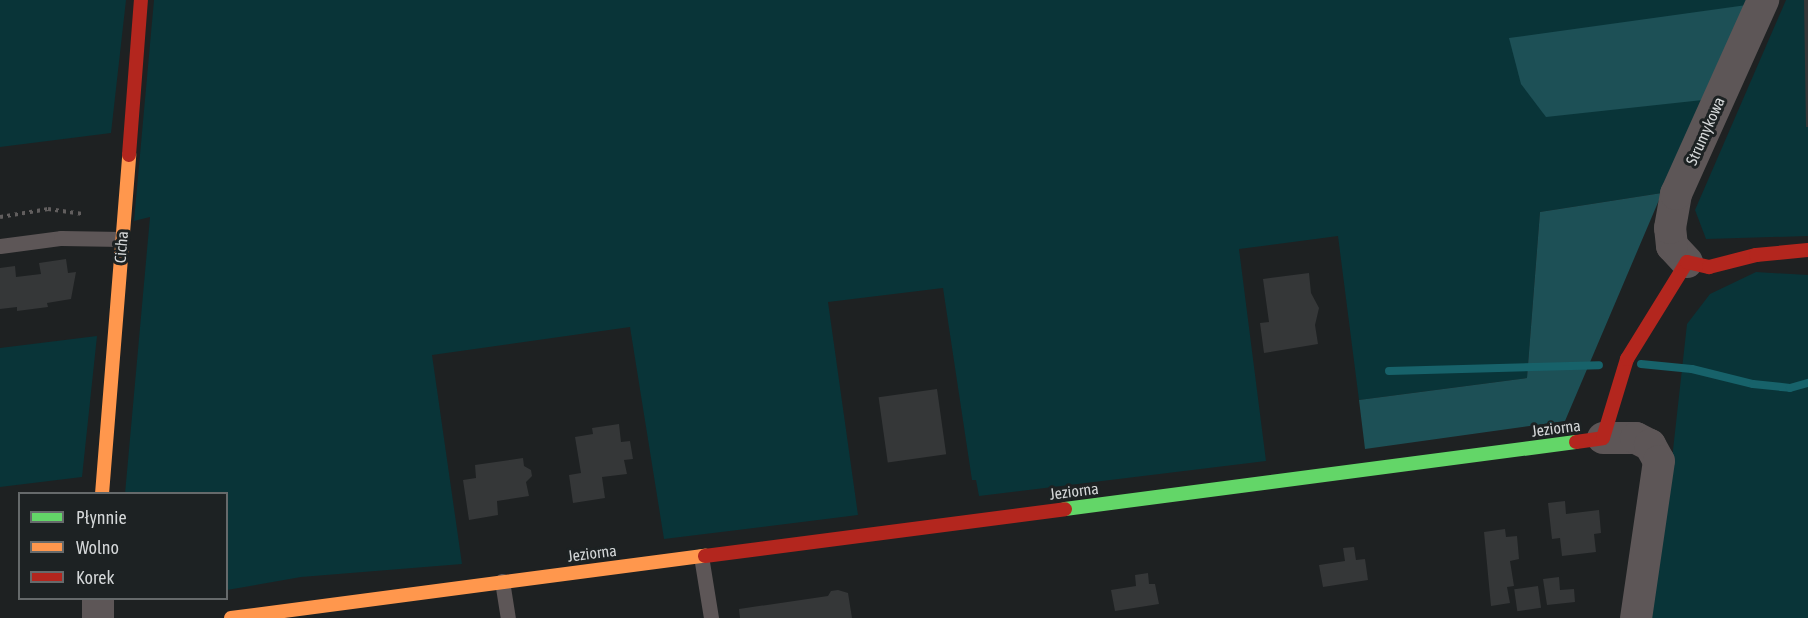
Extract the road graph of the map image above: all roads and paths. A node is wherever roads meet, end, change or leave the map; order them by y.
1 (141, 0) edge
2 (1763, 0) edge
3 (122, 239) junction
4 (0, 246) edge
5 (1808, 250) edge
6 (1687, 262) junction
7 (1604, 438) junction
8 (102, 492) edge
9 (701, 556) junction
10 (502, 581) junction
11 (98, 600) edge
12 (313, 612) edge
13 (98, 618) edge
14 (231, 618) edge
15 (508, 618) edge
16 (711, 618) edge
17 (1636, 618) edge

1 - 3 street, Cicha
2 - 6 street, Strumykowa
3 - 4 lane
3 - 8 street, Cicha
5 - 6 street
6 - 7 street, Jeziorna
7 - 9 street, Jeziorna
7 - 17 street
9 - 10 street, Jeziorna
9 - 16 lane
10 - 12 street, Jeziorna
10 - 15 lane
11 - 13 street
12 - 14 street, Jeziorna

